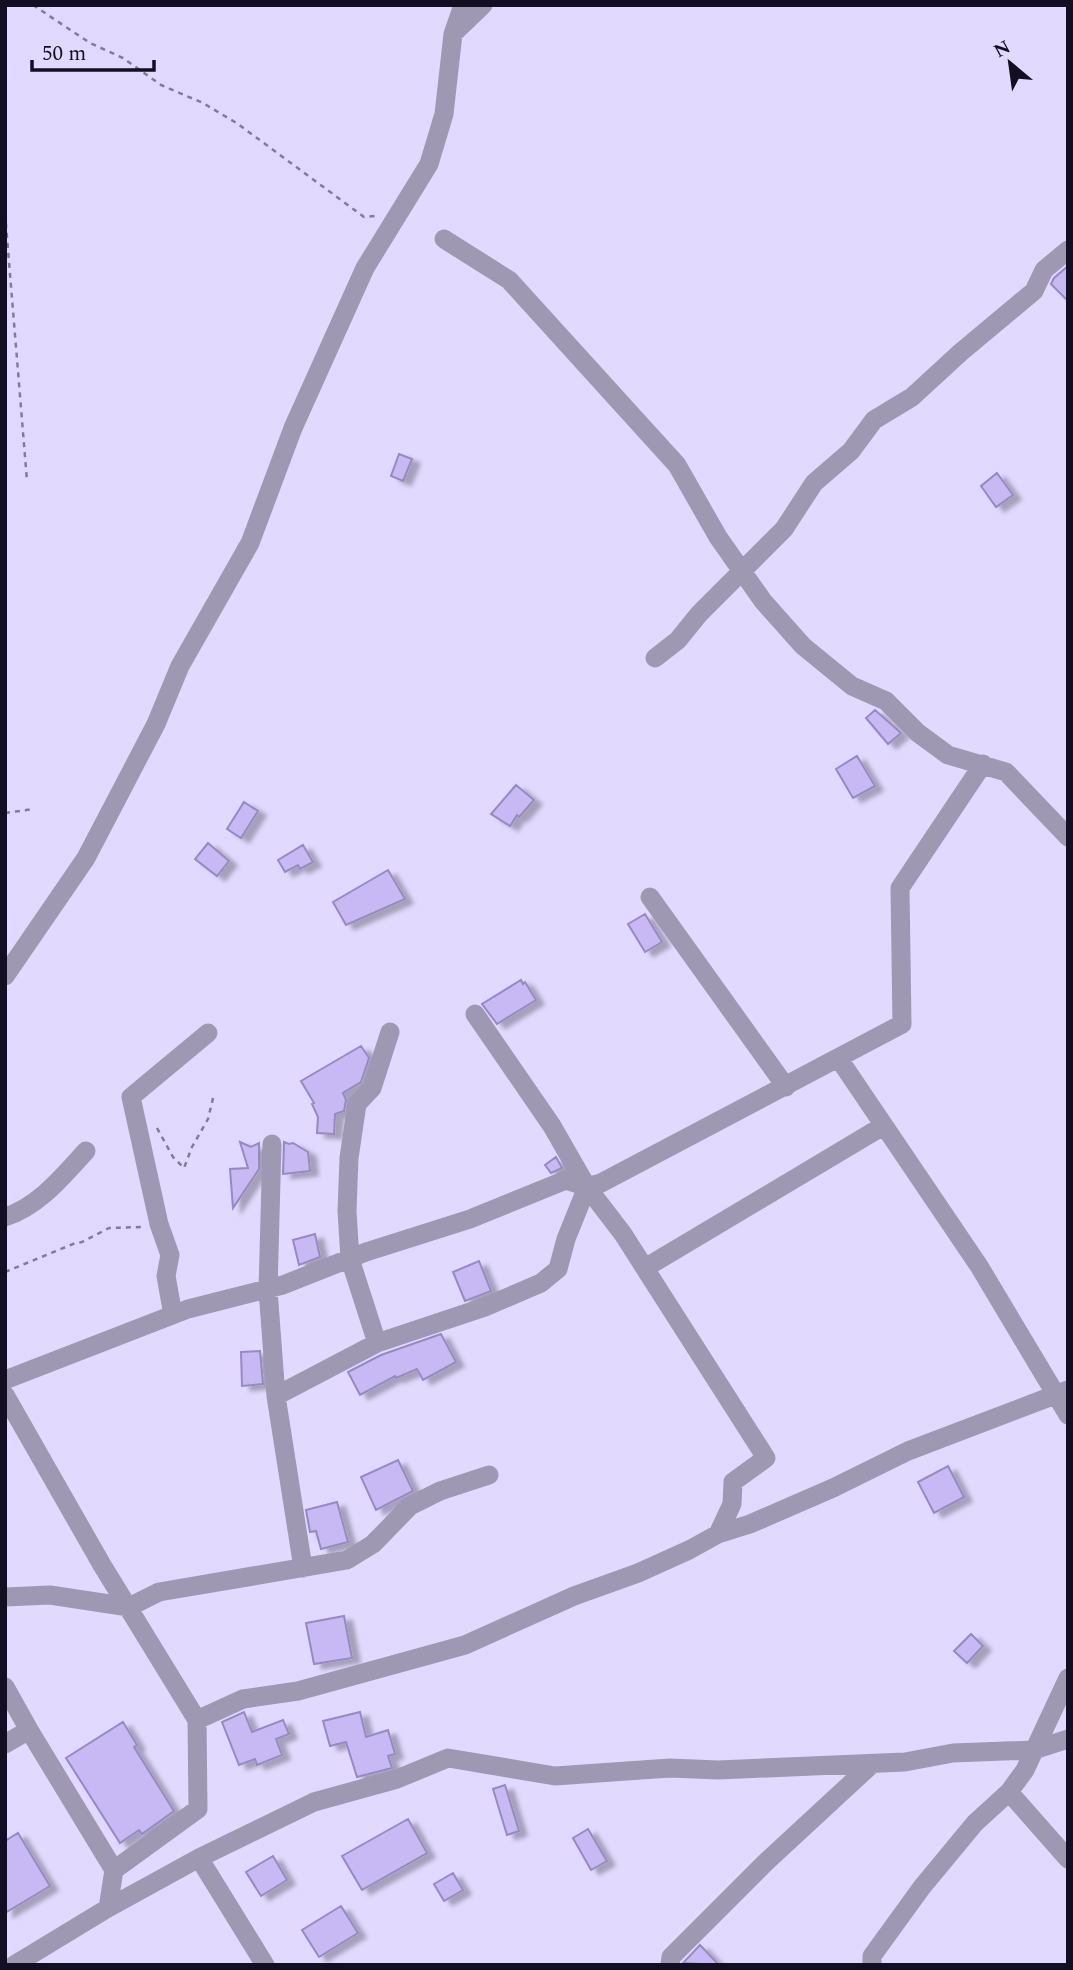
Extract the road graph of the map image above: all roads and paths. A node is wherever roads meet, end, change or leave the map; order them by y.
1 (33, 5) edge
2 (463, 5) edge
3 (483, 5) edge
4 (453, 34) junction
5 (5, 213) edge
6 (399, 215) junction
7 (444, 239) dead end
8 (1068, 250) edge
9 (27, 481) dead end
10 (742, 570) junction
11 (656, 658) dead end
12 (983, 764) junction
13 (34, 808) dead end
14 (5, 813) edge
15 (1068, 837) edge
16 (650, 897) dead end
17 (5, 976) edge
18 (474, 1014) dead end
19 (390, 1032) dead end
20 (208, 1033) dead end
21 (839, 1059) junction
22 (786, 1087) junction
23 (214, 1094) dead end
24 (883, 1126) junction
25 (272, 1144) dead end
26 (86, 1151) dead end
27 (184, 1168) dead end
28 (587, 1187) junction
29 (5, 1217) edge
30 (159, 1224) junction
31 (350, 1259) junction
32 (645, 1269) junction
33 (5, 1272) edge
34 (268, 1290) junction
35 (173, 1315) junction
36 (377, 1343) junction
37 (5, 1380) edge
38 (1061, 1392) edge
39 (5, 1395) edge
40 (276, 1396) junction
41 (1068, 1415) edge
42 (489, 1475) dead end
43 (718, 1534) junction
44 (303, 1568) junction
45 (5, 1597) edge
46 (129, 1607) junction
47 (1068, 1678) edge
48 (5, 1688) edge
49 (197, 1720) junction
50 (29, 1730) junction
51 (1068, 1739) edge
52 (5, 1744) edge
53 (1034, 1749) junction
54 (872, 1764) junction
55 (1009, 1791) junction
56 (199, 1858) junction
57 (1068, 1859) edge
58 (114, 1870) junction
59 (108, 1908) junction
60 (14, 1965) edge
61 (265, 1965) edge
62 (670, 1965) edge
63 (872, 1965) edge

1 - 6 path
2 - 4 street
3 - 4 street
4 - 6 street
5 - 9 path
6 - 17 street
7 - 10 street
8 - 10 street
10 - 11 street
10 - 12 street
12 - 15 street
12 - 21 street
13 - 14 path
16 - 22 street
18 - 28 street
19 - 31 street
20 - 30 street
21 - 22 street
21 - 24 street
22 - 28 street
23 - 27 path
24 - 32 street
24 - 38 street
25 - 34 street
26 - 29 street
28 - 31 street
28 - 32 street
28 - 36 street
30 - 33 path
30 - 35 street
31 - 34 street
31 - 36 street
32 - 43 street
34 - 35 street
34 - 40 street
35 - 37 street
36 - 40 street
38 - 41 street
38 - 43 street
39 - 46 street
40 - 44 street
42 - 44 street
43 - 49 street
44 - 46 street
45 - 46 street
46 - 49 street
47 - 53 street
48 - 50 street
49 - 58 street
50 - 52 street
50 - 58 street
51 - 53 street
53 - 54 street
53 - 55 street
54 - 56 street
54 - 62 street
55 - 57 street
55 - 63 street
56 - 59 street
56 - 61 street
58 - 59 street
59 - 60 street

